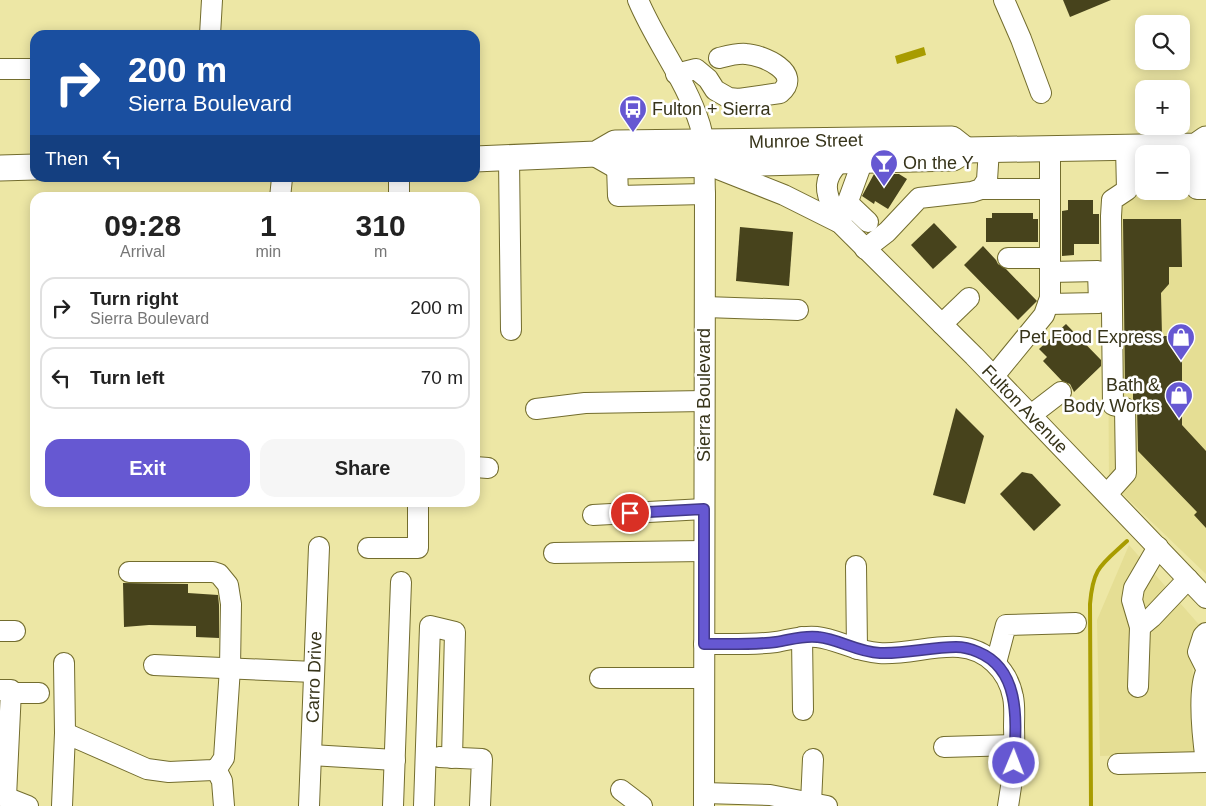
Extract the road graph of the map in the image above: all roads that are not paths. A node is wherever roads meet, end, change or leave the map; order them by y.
1 (212, 0) edge
2 (638, 0) edge
3 (1004, 0) edge
4 (210, 30) edge
5 (708, 63) dead end
6 (30, 69) edge
7 (0, 70) edge
8 (676, 74) junction
9 (1042, 93) dead end
10 (1126, 147) junction
11 (1203, 147) edge
12 (1050, 148) junction
13 (978, 149) junction
14 (703, 153) junction
15 (596, 154) junction
16 (480, 158) edge
17 (510, 158) junction
18 (852, 160) junction
19 (617, 166) junction
20 (30, 167) edge
21 (0, 168) edge
22 (981, 189) junction
23 (1050, 189) junction
24 (1206, 189) edge
25 (705, 194) junction
26 (848, 203) junction
27 (868, 222) dead end
28 (840, 223) junction
29 (865, 249) junction
30 (1008, 258) dead end
31 (1050, 265) junction
32 (969, 298) dead end
33 (1048, 304) junction
34 (704, 308) junction
35 (798, 310) dead end
36 (942, 324) junction
37 (511, 330) dead end
38 (994, 376) junction
39 (1061, 392) dead end
40 (704, 401) junction
41 (536, 409) dead end
42 (1030, 415) junction
43 (1106, 494) junction
44 (418, 507) edge
45 (704, 509) junction
46 (593, 515) dead end
47 (319, 547) dead end
48 (1158, 547) junction
49 (368, 548) dead end
50 (704, 551) junction
51 (554, 553) dead end
52 (856, 566) dead end
53 (130, 572) dead end
54 (402, 582) dead end
55 (1199, 586) edge
56 (1076, 623) dead end
57 (1140, 627) junction
58 (1206, 633) edge
59 (802, 637) junction
60 (704, 644) junction
61 (857, 650) junction
62 (64, 663) dead end
63 (996, 663) junction
64 (154, 664) dead end
65 (230, 668) junction
66 (1206, 670) edge
67 (314, 672) junction
68 (600, 678) dead end
69 (704, 678) junction
70 (1138, 687) dead end
71 (6, 692) edge
72 (39, 694) dead end
73 (803, 710) dead end
74 (65, 733) junction
75 (1015, 745) junction
76 (944, 747) dead end
77 (311, 755) junction
78 (426, 757) junction
79 (452, 758) junction
80 (813, 758) dead end
81 (395, 760) junction
82 (1206, 762) edge
83 (1118, 764) dead end
84 (216, 769) junction
85 (621, 790) dead end
86 (3, 796) edge
87 (704, 799) edge
88 (788, 802) edge
89 (819, 805) edge
90 (28, 806) edge
91 (62, 806) edge
92 (224, 806) edge
93 (309, 806) edge
94 (394, 806) edge
95 (424, 806) edge
96 (480, 806) edge
97 (642, 806) edge
98 (1008, 806) edge

1 - 4 street
2 - 8 street, Sierra Boulevard
3 - 9 street
5 - 8 street
6 - 7 street
8 - 14 street, Sierra Boulevard
10 - 11 main road, Munroe Street
10 - 12 main road, Munroe Street
10 - 43 street
11 - 24 street
12 - 13 main road, Munroe Street
12 - 23 street
13 - 14 main road, Munroe Street
13 - 18 main road, Munroe Street
13 - 22 street
14 - 15 main road, Fulton Avenue
14 - 18 main road, Munroe Street
14 - 19 main road, Fulton Avenue
14 - 25 street, Sierra Boulevard
14 - 28 street, Fulton Avenue
15 - 17 main road, Fulton Avenue
15 - 19 main road
16 - 17 main road, Fulton Avenue
17 - 37 street
18 - 26 street
18 - 28 street, Fulton Avenue
19 - 25 street
20 - 21 main road
22 - 23 street
22 - 29 street
23 - 31 street
25 - 34 street, Sierra Boulevard
26 - 27 street
26 - 28 street
28 - 29 street, Fulton Avenue
29 - 36 street, Fulton Avenue
30 - 31 street
31 - 33 street
31 - 33 street
32 - 36 street
33 - 38 street
34 - 35 street
34 - 40 street, Sierra Boulevard
36 - 38 street, Fulton Avenue
38 - 42 street, Fulton Avenue
39 - 42 street
40 - 41 street
40 - 45 street, Sierra Boulevard
42 - 43 street, Fulton Avenue
43 - 48 street, Fulton Avenue
44 - 49 street
45 - 46 street
45 - 50 street, Sierra Boulevard
47 - 67 street, Carro Drive
48 - 55 street, Fulton Avenue
48 - 57 street
50 - 51 street
50 - 60 street, Sierra Boulevard
52 - 61 street
53 - 65 street
54 - 81 street
55 - 57 street
56 - 63 street
57 - 70 street
58 - 66 street
59 - 60 street
59 - 61 street
59 - 73 street
60 - 69 street, Sierra Boulevard
61 - 63 street
62 - 74 street
63 - 75 street
64 - 65 street
65 - 67 street
65 - 84 street
66 - 82 street
67 - 77 street, Carro Drive
68 - 69 street
69 - 87 street, Sierra Boulevard
71 - 72 street
71 - 86 street
74 - 84 street
74 - 91 street
75 - 76 street
75 - 98 street
77 - 81 street
77 - 93 street, Carro Drive
78 - 79 street
78 - 79 street
78 - 95 street
79 - 96 street
80 - 89 street
81 - 94 street
82 - 83 street
84 - 92 street
85 - 97 street
86 - 90 street
87 - 88 street
88 - 89 street

